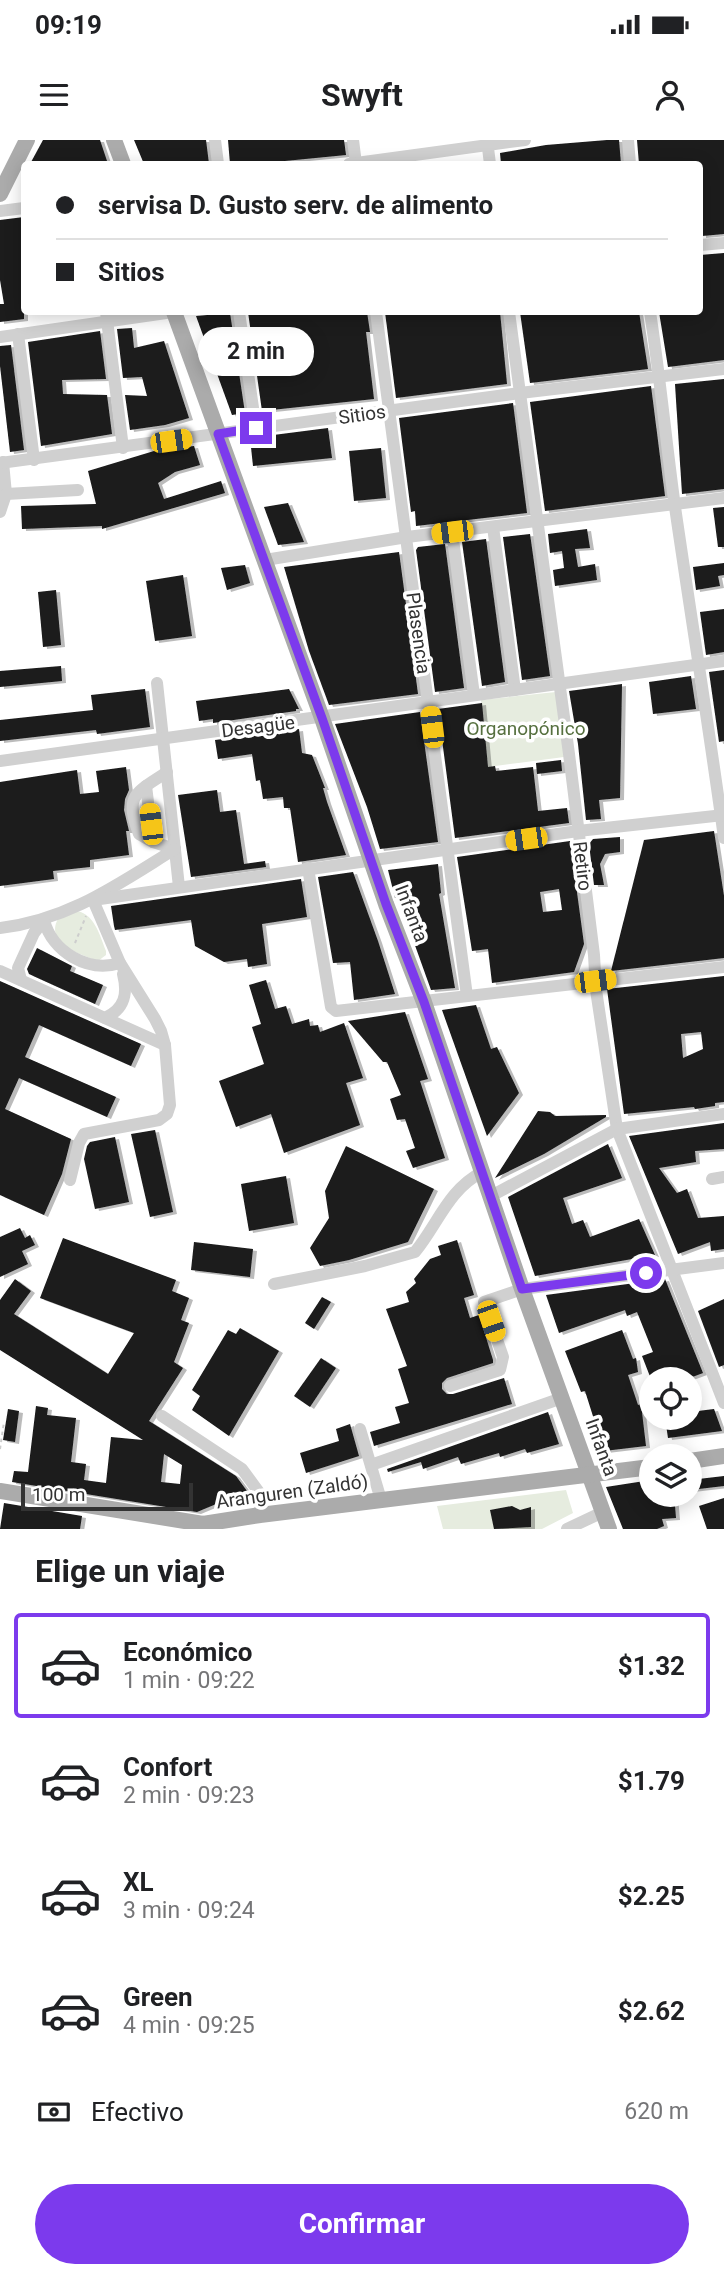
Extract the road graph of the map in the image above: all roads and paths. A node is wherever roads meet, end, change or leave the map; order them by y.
1 (27, 140) edge
2 (114, 140) edge
3 (215, 140) edge
4 (353, 140) edge
5 (525, 140) edge
6 (628, 140) edge
7 (487, 142) edge
8 (122, 161) edge
9 (218, 161) edge
10 (356, 161) edge
11 (374, 161) edge
12 (490, 161) edge
13 (630, 161) edge
14 (0, 194) edge
15 (21, 208) edge
16 (0, 211) edge
17 (724, 243) edge
18 (703, 245) edge
19 (134, 315) edge
20 (175, 315) edge
21 (239, 315) edge
22 (376, 315) edge
23 (509, 315) edge
24 (650, 315) edge
25 (107, 317) edge
26 (18, 334) junction
27 (0, 337) edge
28 (724, 369) edge
29 (660, 377) junction
30 (520, 393) junction
31 (388, 411) junction
32 (256, 428) junction
33 (218, 434) junction
34 (123, 448) junction
35 (34, 460) junction
36 (2, 463) edge
37 (78, 490) dead end
38 (6, 494) junction
39 (724, 498) edge
40 (675, 505) junction
41 (0, 512) edge
42 (536, 521) junction
43 (493, 527) junction
44 (452, 532) junction
45 (407, 537) junction
46 (265, 560) junction
47 (724, 661) edge
48 (700, 663) junction
49 (158, 683) dead end
50 (559, 684) junction
51 (515, 690) junction
52 (474, 695) junction
53 (429, 702) junction
54 (322, 718) junction
55 (163, 738) junction
56 (0, 761) edge
57 (167, 772) junction
58 (722, 815) edge
59 (578, 831) junction
60 (724, 838) edge
61 (175, 849) junction
62 (447, 850) junction
63 (371, 860) junction
64 (308, 869) junction
65 (179, 887) junction
66 (93, 900) junction
67 (44, 920) junction
68 (0, 928) edge
69 (71, 955) junction
70 (120, 964) junction
71 (724, 967) edge
72 (0, 971) edge
73 (21, 980) junction
74 (595, 981) junction
75 (467, 996) junction
76 (424, 1002) junction
77 (105, 1018) junction
78 (164, 1045) junction
79 (724, 1114) edge
80 (617, 1129) junction
81 (482, 1172) junction
82 (70, 1180) dead end
83 (491, 1196) junction
84 (724, 1263) edge
85 (671, 1270) junction
86 (274, 1284) dead end
87 (522, 1289) junction
88 (450, 1386) dead end
89 (562, 1398) junction
90 (724, 1403) edge
91 (162, 1416) dead end
92 (4, 1422) dead end
93 (360, 1429) dead end
94 (0, 1449) edge
95 (724, 1456) edge
96 (702, 1459) edge
97 (371, 1465) junction
98 (639, 1468) edge
99 (591, 1475) junction
100 (0, 1491) edge
101 (381, 1500) junction
102 (603, 1512) junction
103 (260, 1515) junction
104 (567, 1529) edge
105 (609, 1529) edge

1 - 14 main road
2 - 8 main road
3 - 9 street
4 - 10 street
5 - 7 street
6 - 13 street
7 - 11 street
7 - 12 street
15 - 16 street
17 - 18 street
19 - 25 street
20 - 33 main road, Infanta
21 - 32 street
22 - 31 street, Plasencia
23 - 30 street, Retiro
24 - 29 street
25 - 26 street
25 - 34 street
26 - 27 street
26 - 35 street
28 - 29 street, Sitios
29 - 30 street, Sitios
29 - 40 street
30 - 31 street, Sitios
30 - 42 street, Retiro
31 - 32 street, Sitios
31 - 45 street, Plasencia
32 - 33 street, Sitios
33 - 34 street, Sitios
33 - 46 main road, Infanta
34 - 35 street, Sitios
35 - 36 street, Sitios
36 - 38 street
37 - 38 street
38 - 41 street
39 - 40 street
40 - 42 street
40 - 48 street
42 - 43 street
42 - 50 street, Retiro
43 - 44 street
43 - 51 street
44 - 45 street
44 - 52 street
45 - 46 street
45 - 53 street, Plasencia
46 - 54 main road, Infanta
47 - 48 street, Desagüe
48 - 50 street, Desagüe
48 - 58 street
49 - 55 street
50 - 51 street, Desagüe
50 - 59 street, Retiro
51 - 52 street, Desagüe
52 - 53 street, Desagüe
53 - 54 street, Desagüe
53 - 62 street, Plasencia
54 - 55 street, Desagüe
54 - 63 main road, Infanta
55 - 56 street, Desagüe
55 - 57 street
57 - 61 street
57 - 61 street
58 - 59 street
58 - 60 street
59 - 62 street
59 - 74 street, Retiro
61 - 65 street
61 - 66 street
62 - 63 street
62 - 75 street, Plasencia
63 - 64 street
63 - 76 main road, Infanta
64 - 65 street
64 - 76 street
65 - 66 street
66 - 67 street
66 - 69 path
66 - 70 street
67 - 68 street
67 - 69 street
67 - 73 street
69 - 70 street
70 - 77 street
70 - 78 street
71 - 74 street
72 - 73 street
73 - 77 street
74 - 75 street
74 - 80 street, Retiro
75 - 76 street
76 - 81 main road, Infanta
77 - 78 street
78 - 82 street
79 - 80 street
80 - 83 street
80 - 85 street, Retiro
81 - 83 main road, Infanta
81 - 86 street
83 - 87 main road, Infanta
84 - 85 street
85 - 87 street
85 - 90 street, Retiro
87 - 88 street
87 - 89 main road, Infanta
89 - 97 street
89 - 99 main road, Infanta
91 - 103 street
92 - 94 path
93 - 97 street
95 - 96 main road
97 - 101 street
98 - 99 main road, Aranguren (Zaldó)
99 - 101 main road, Aranguren (Zaldó)
99 - 102 main road, Infanta
100 - 103 main road, Aranguren (Zaldó)
101 - 103 main road, Aranguren (Zaldó)
102 - 104 street
102 - 105 main road, Infanta

